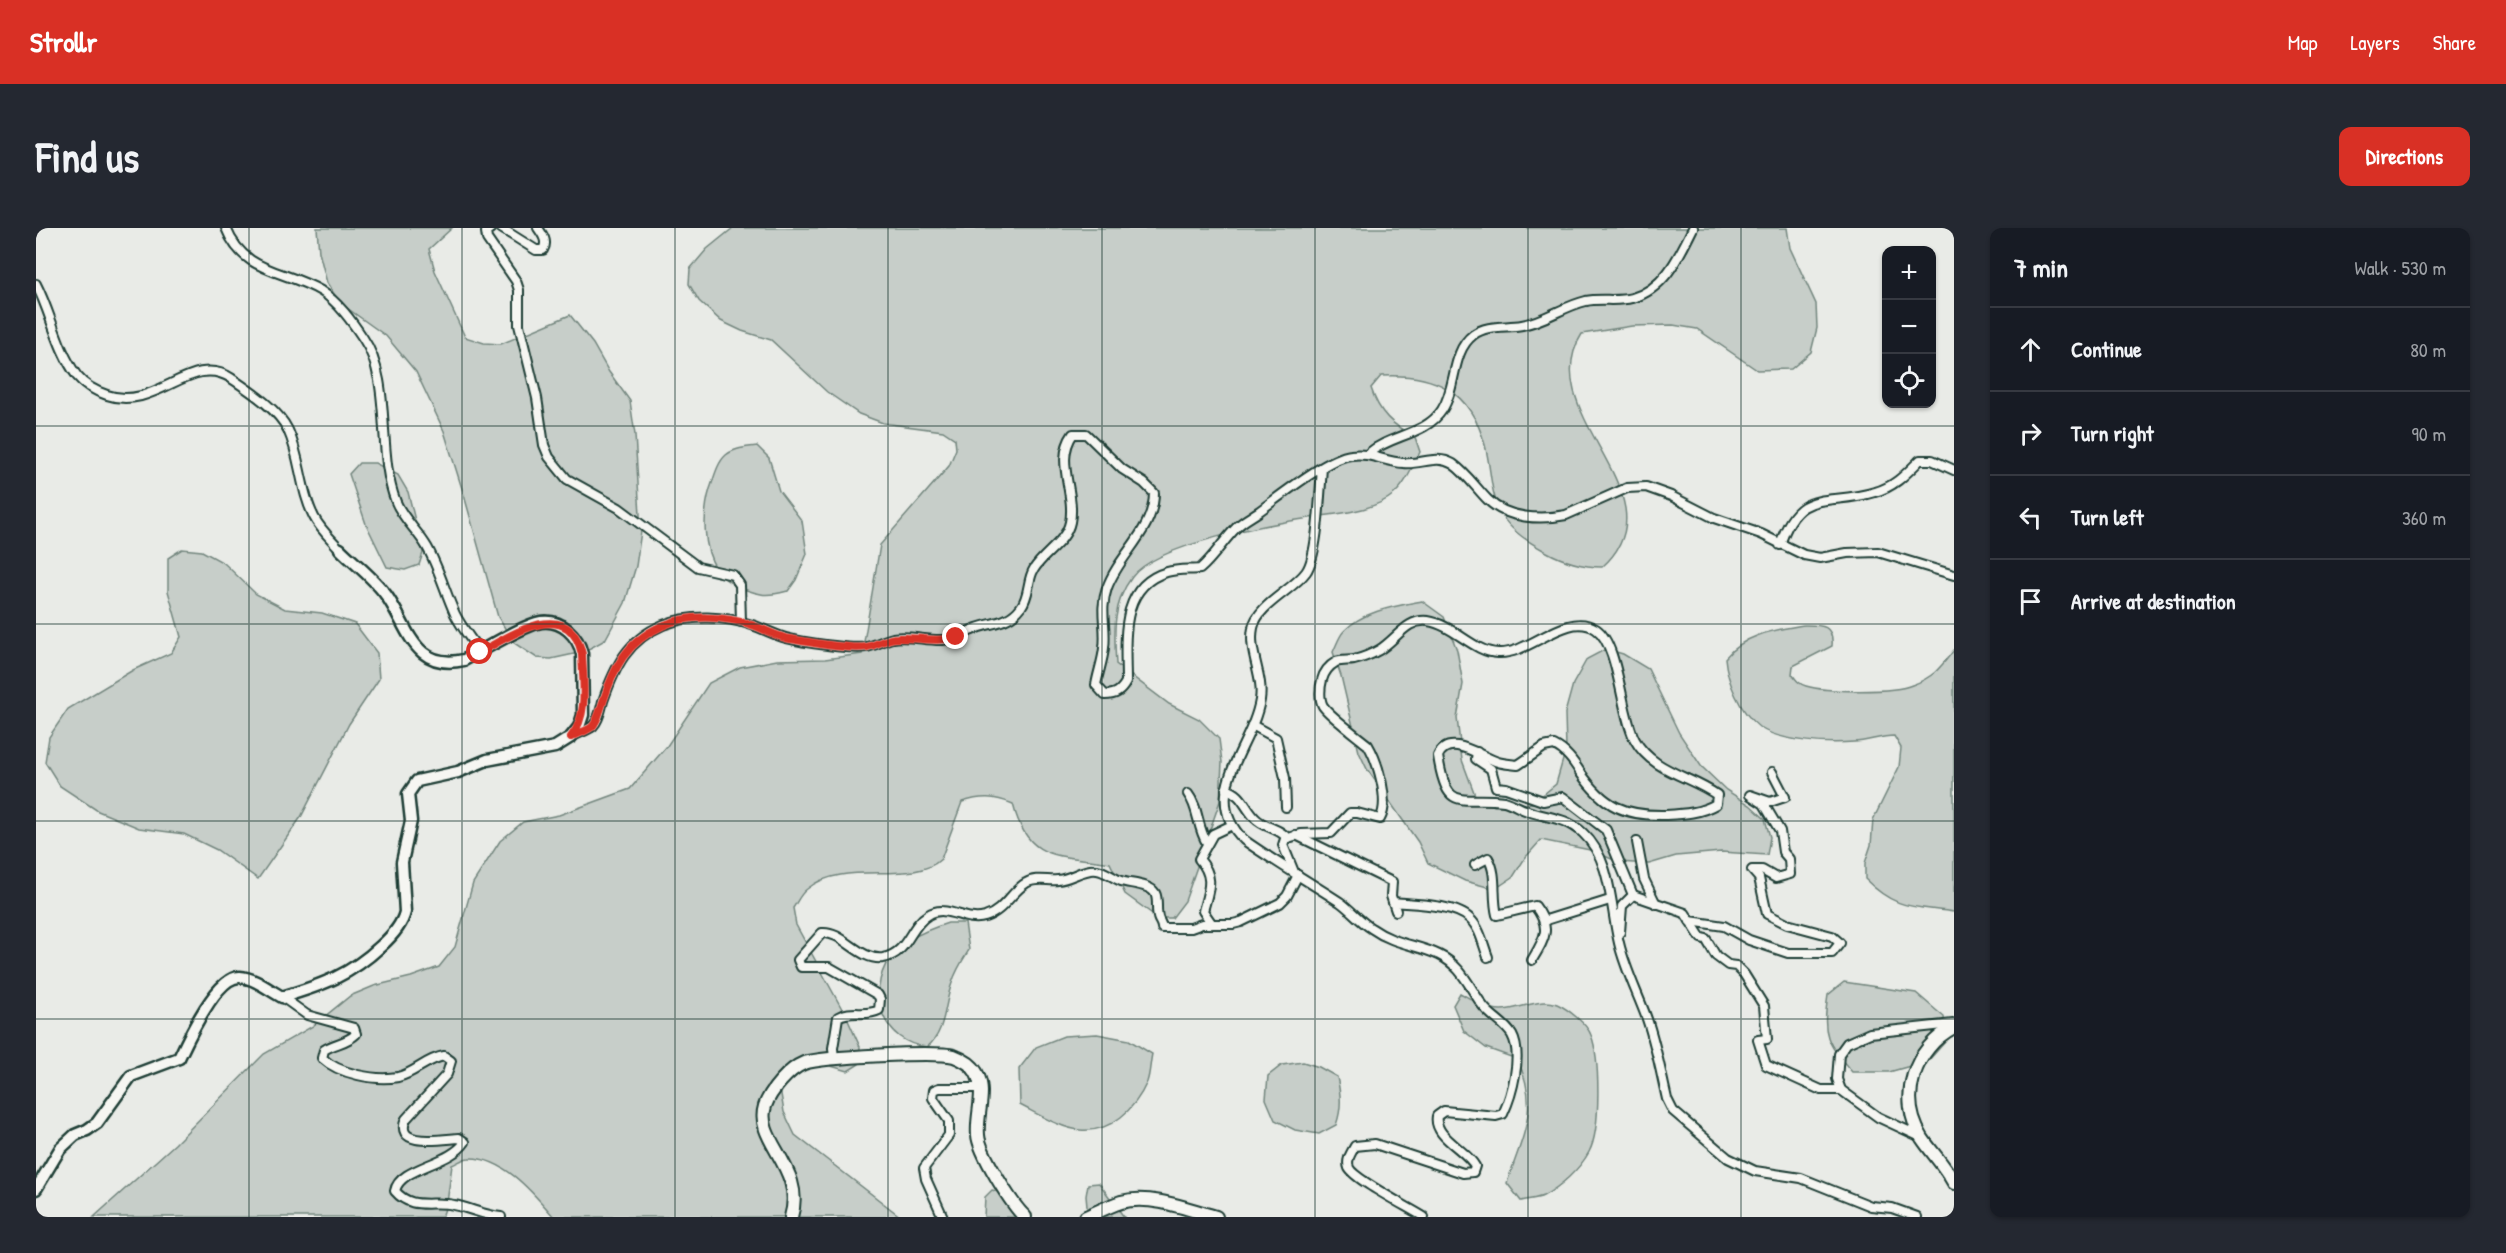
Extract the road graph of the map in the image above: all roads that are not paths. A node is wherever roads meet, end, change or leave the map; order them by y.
1 (226, 228) edge
2 (491, 228) edge
3 (501, 228) edge
4 (538, 228) edge
5 (1693, 228) edge
6 (36, 284) edge
7 (1369, 453) junction
8 (1322, 468) junction
9 (1954, 470) edge
10 (1780, 545) junction
11 (340, 549) joint
12 (1954, 575) edge
13 (741, 622) junction
14 (480, 652) junction
15 (1252, 725) junction
16 (571, 737) junction
17 (1477, 752) junction
18 (1772, 772) dead end
19 (1226, 789) junction
20 (1188, 794) dead end
21 (1286, 807) dead end
22 (1232, 825) junction
23 (1296, 835) junction
24 (1287, 838) junction
25 (1637, 842) dead end
26 (1207, 843) junction
27 (1475, 865) dead end
28 (1296, 874) junction
29 (1633, 895) junction
30 (1610, 900) junction
31 (1656, 904) junction
32 (1546, 920) junction
33 (1690, 921) junction
34 (1212, 924) junction
35 (1619, 943) junction
36 (1488, 957) dead end
37 (1532, 960) dead end
38 (282, 997) junction
39 (1954, 1026) edge
40 (834, 1059) junction
41 (981, 1088) junction
42 (1841, 1090) junction
43 (1921, 1137) junction
44 (1954, 1183) edge
45 (36, 1189) edge
46 (501, 1217) edge
47 (791, 1217) edge
48 (943, 1217) edge
49 (1025, 1217) edge
50 (1086, 1217) edge
51 (1216, 1217) edge
52 (1424, 1217) edge
53 (1917, 1217) edge

1 - 14 street
2 - 13 street
3 - 4 street
5 - 7 street
6 - 11 street
7 - 8 street
7 - 10 street
8 - 13 street
8 - 15 street
9 - 10 street
10 - 12 street
11 - 14 street
13 - 16 street
14 - 16 street
15 - 19 street
15 - 21 street
16 - 38 street
17 - 23 street
17 - 29 street
17 - 30 street
18 - 33 street
19 - 22 street
19 - 24 street
20 - 26 street
22 - 26 street
22 - 28 street
23 - 24 street
23 - 36 street
24 - 28 street
25 - 31 street
26 - 34 street
27 - 32 street
28 - 34 street
28 - 52 street
29 - 31 street
29 - 35 street
30 - 32 street
30 - 35 street
31 - 33 street
32 - 37 street
33 - 42 street
34 - 40 street
35 - 53 street
38 - 45 street
38 - 46 street
39 - 42 street
39 - 43 main road
40 - 41 main road
40 - 47 main road
41 - 48 street
41 - 49 main road
42 - 43 street
43 - 44 main road
50 - 51 main road

